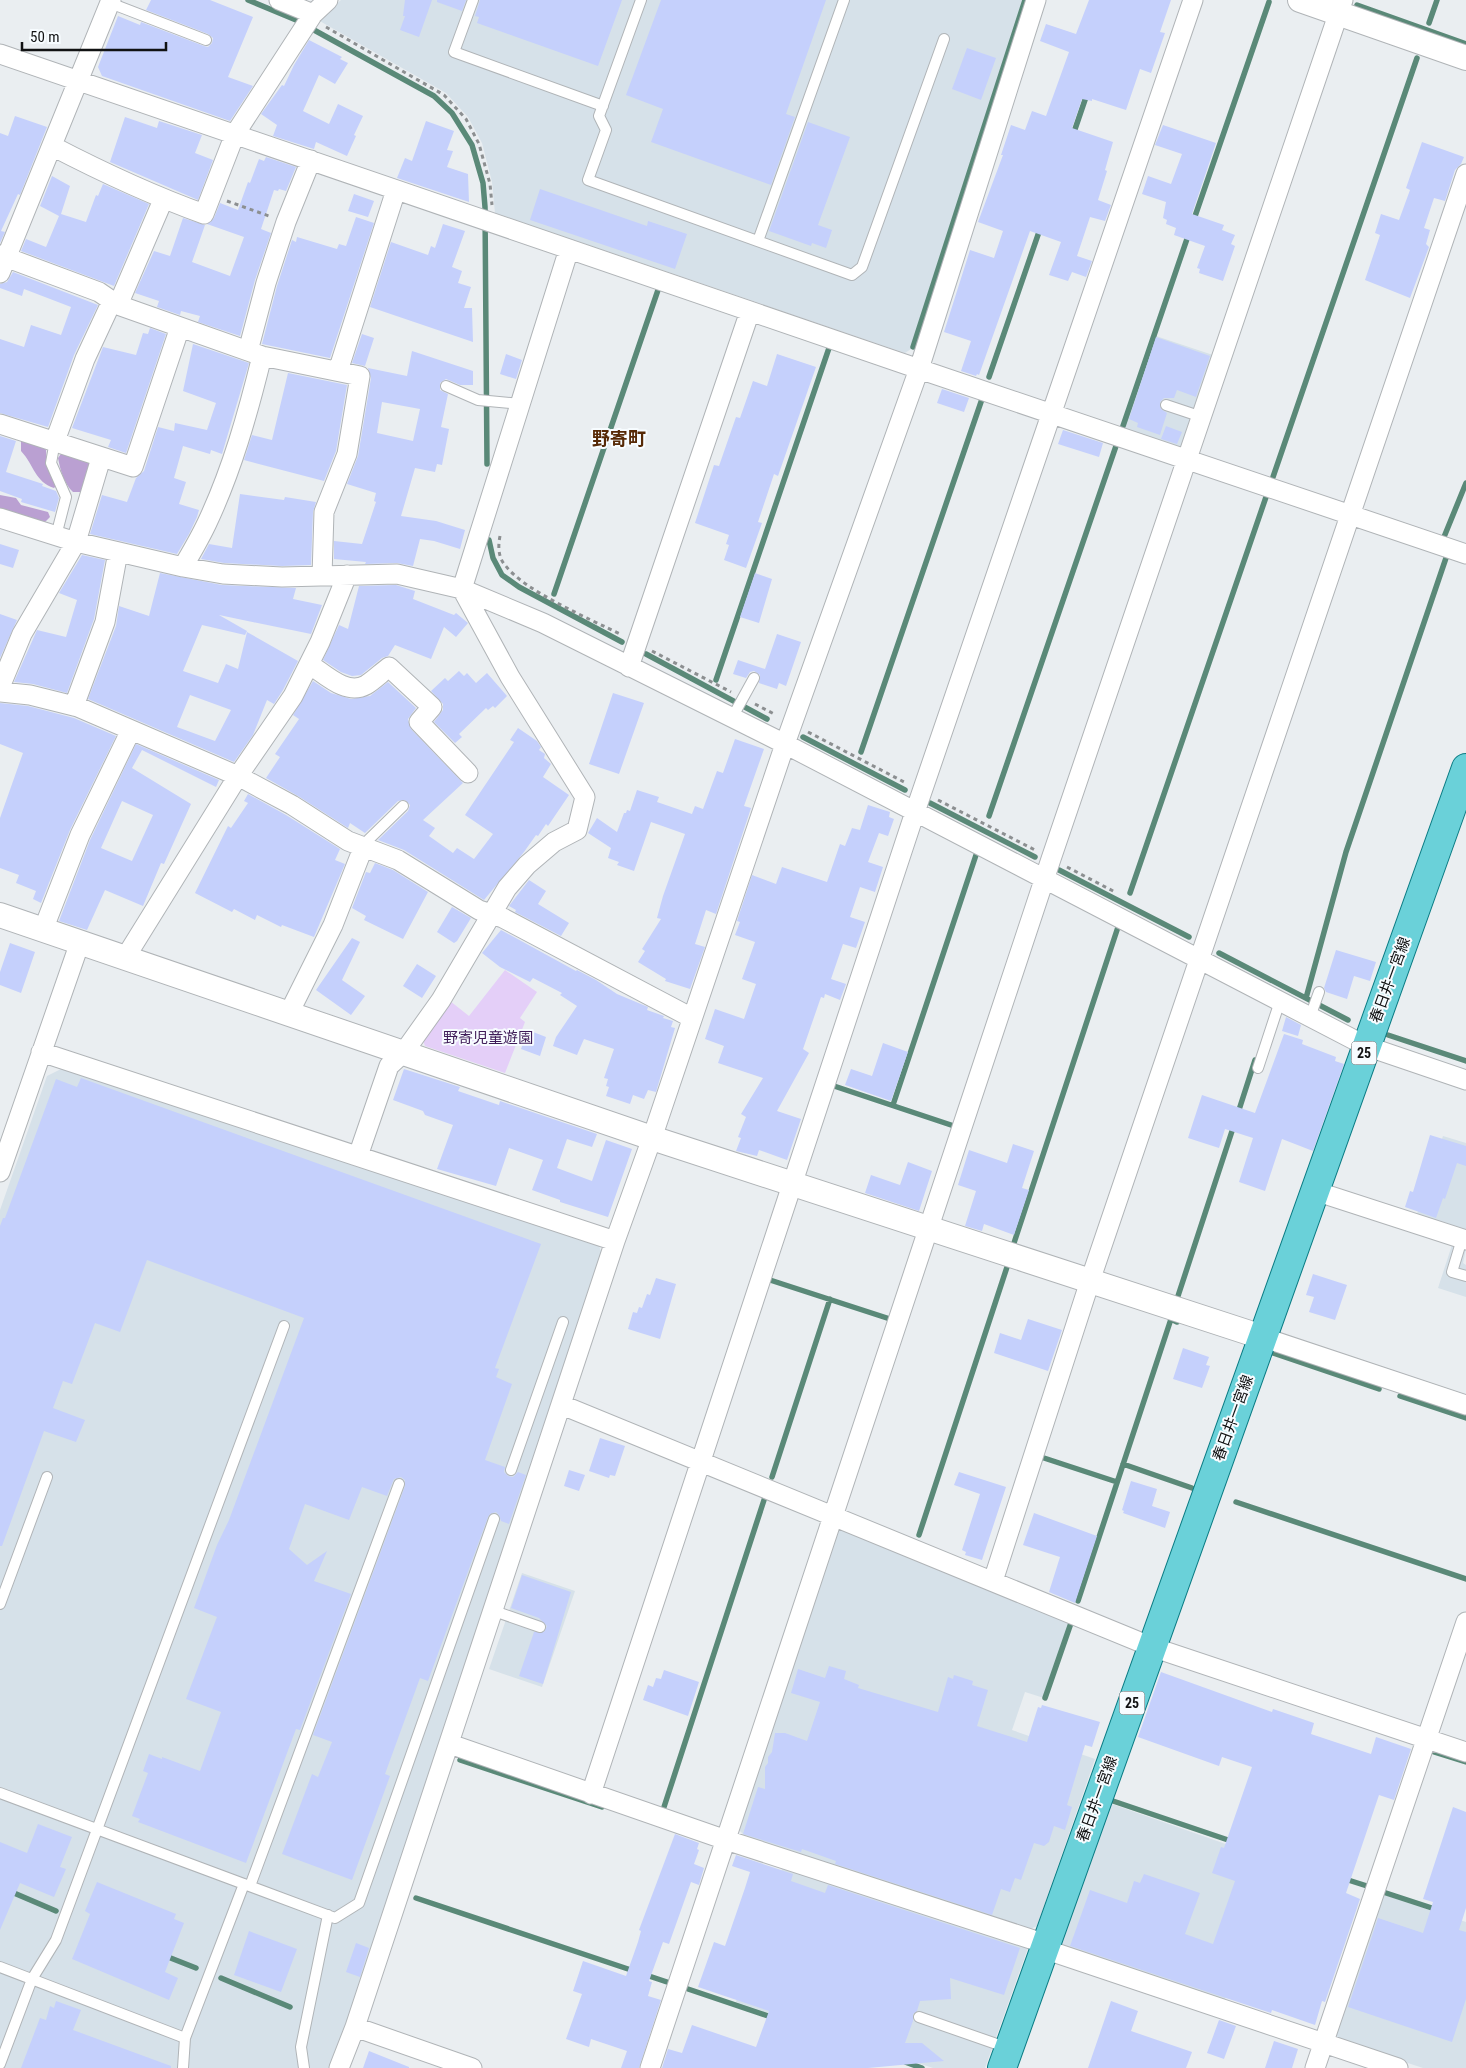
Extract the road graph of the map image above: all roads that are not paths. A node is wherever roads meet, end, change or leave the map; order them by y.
1 (279, 0) edge
2 (328, 0) edge
3 (473, 0) edge
4 (641, 0) edge
5 (844, 0) edge
6 (1036, 0) edge
7 (1193, 0) edge
8 (1300, 0) edge
9 (110, 1) edge
10 (1341, 7) edge
11 (312, 16) junction
12 (944, 39) dead end
13 (206, 40) dead end
14 (0, 54) edge
15 (1466, 58) edge
16 (78, 80) junction
17 (603, 106) junction
18 (235, 134) junction
19 (52, 146) junction
20 (311, 160) junction
21 (1466, 174) edge
22 (396, 190) junction
23 (163, 200) junction
24 (758, 241) junction
25 (569, 249) junction
26 (2, 262) edge
27 (115, 303) junction
28 (750, 311) junction
29 (180, 327) junction
30 (255, 354) junction
31 (919, 369) junction
32 (338, 371) junction
33 (446, 386) dead end
34 (520, 404) junction
35 (1166, 404) dead end
36 (1051, 414) junction
37 (1202, 417) junction
38 (0, 424) edge
39 (55, 441) junction
40 (101, 458) junction
41 (1188, 461) junction
42 (1351, 516) junction
43 (0, 518) edge
44 (56, 536) junction
45 (76, 542) junction
46 (118, 552) junction
47 (1466, 554) edge
48 (183, 567) junction
49 (348, 575) junction
50 (322, 576) junction
51 (462, 589) junction
52 (309, 664) junction
53 (628, 667) junction
54 (754, 678) dead end
55 (0, 687) edge
56 (0, 692) edge
57 (74, 706) junction
58 (734, 714) junction
59 (130, 730) junction
60 (785, 744) junction
61 (1466, 768) edge
62 (468, 773) dead end
63 (238, 776) junction
64 (403, 806) dead end
65 (915, 812) junction
66 (362, 847) junction
67 (1045, 879) junction
68 (492, 914) junction
69 (0, 915) edge
70 (43, 930) junction
71 (80, 942) junction
72 (125, 958) junction
73 (1200, 960) junction
74 (1280, 1001) junction
75 (289, 1013) junction
76 (692, 1018) junction
77 (1366, 1046) junction
78 (41, 1052) junction
79 (404, 1052) junction
80 (1258, 1068) dead end
81 (1466, 1080) edge
82 (652, 1138) junction
83 (358, 1156) junction
84 (0, 1172) edge
85 (793, 1184) junction
86 (1315, 1191) junction
87 (929, 1228) junction
88 (1464, 1239) edge
89 (615, 1242) junction
90 (1466, 1276) edge
91 (1090, 1281) junction
92 (563, 1322) dead end
93 (284, 1326) dead end
94 (1262, 1338) junction
95 (562, 1405) junction
96 (1466, 1405) edge
97 (700, 1462) junction
98 (512, 1470) dead end
99 (47, 1477) dead end
100 (399, 1484) dead end
101 (834, 1517) junction
102 (494, 1519) dead end
103 (993, 1581) junction
104 (0, 1604) edge
105 (494, 1611) junction
106 (1466, 1622) edge
107 (540, 1627) dead end
108 (1152, 1647) junction
109 (1426, 1739) junction
110 (450, 1744) junction
111 (1466, 1752) edge
112 (0, 1794) edge
113 (591, 1794) junction
114 (97, 1829) junction
115 (726, 1840) junction
116 (247, 1885) junction
117 (328, 1915) junction
118 (1045, 1946) junction
119 (0, 1967) edge
120 (32, 1979) junction
121 (920, 2017) dead end
122 (355, 2027) junction
123 (185, 2038) junction
124 (1324, 2043) junction
125 (1005, 2058) edge
126 (0, 2064) edge
127 (184, 2068) edge
128 (304, 2068) edge
129 (339, 2068) edge
130 (472, 2068) edge
131 (650, 2068) edge
132 (1315, 2068) edge
133 (1398, 2068) edge

1 - 11 street
2 - 11 street
3 - 17 lane
4 - 17 lane
5 - 24 lane
6 - 31 street
7 - 36 street
8 - 10 street
9 - 13 lane
9 - 16 street
10 - 15 street
10 - 37 street
11 - 18 street
12 - 24 lane
14 - 16 street
16 - 18 street
16 - 19 street
17 - 24 lane
18 - 20 street
18 - 23 street
19 - 23 street
19 - 26 street
20 - 22 street
20 - 30 street
21 - 42 street
22 - 25 street
22 - 32 street
23 - 27 street
25 - 28 street
25 - 34 street
26 - 27 street
27 - 29 street
27 - 39 street
28 - 31 street
28 - 53 street
29 - 30 street
29 - 40 street
30 - 32 street
30 - 48 street
31 - 36 street
31 - 60 street
32 - 50 street
33 - 34 lane
34 - 51 street
35 - 37 lane
36 - 41 street
36 - 65 street
37 - 41 street
38 - 39 street
39 - 40 street
39 - 44 lane
40 - 45 street
41 - 42 street
41 - 67 street
42 - 47 street
42 - 73 street
43 - 44 street
44 - 45 street
45 - 46 street
45 - 55 street
46 - 48 street
46 - 57 street
48 - 50 street
49 - 50 street
49 - 51 street
49 - 52 street
51 - 53 street
51 - 68 street
52 - 62 street
52 - 63 street
53 - 58 street
54 - 58 lane
56 - 57 street
57 - 59 street
58 - 60 street
59 - 63 street
59 - 70 street
60 - 65 street
60 - 76 street
61 - 77 main road, 春日井一宮線 / 25
63 - 66 street
63 - 72 street
64 - 66 lane
65 - 67 street
65 - 85 street
66 - 68 street
66 - 75 street
67 - 73 street
67 - 87 street
68 - 76 street
68 - 79 street
69 - 70 street
70 - 71 street
71 - 72 street
71 - 78 street
72 - 75 street
73 - 74 street
73 - 91 street
74 - 77 street
74 - 80 lane
75 - 79 street
76 - 82 street
77 - 81 street
77 - 86 main road, 春日井一宮線 / 25
78 - 83 street
78 - 84 street
79 - 82 street
79 - 83 street
82 - 85 street
82 - 89 street
83 - 89 street
85 - 87 street
85 - 97 street
86 - 88 street
86 - 94 main road, 春日井一宮線 / 25
87 - 91 street
87 - 101 street
88 - 90 lane
89 - 95 street
91 - 94 street
91 - 103 street
92 - 98 lane
93 - 114 lane
94 - 96 street
94 - 108 main road, 春日井一宮線 / 25
95 - 97 street
95 - 105 street
97 - 101 street
97 - 113 street
99 - 104 lane
100 - 116 lane
101 - 103 street
101 - 115 street
102 - 117 lane
103 - 108 street
105 - 107 lane
105 - 110 street
106 - 109 street
108 - 109 street
108 - 118 main road, 春日井一宮線 / 25
109 - 111 street
109 - 124 street
110 - 113 street
110 - 122 street
112 - 114 lane
113 - 115 street
114 - 116 lane
114 - 120 lane
115 - 118 street
115 - 131 street
116 - 117 lane
116 - 123 lane
117 - 128 lane
118 - 124 street
118 - 125 main road, 春日井一宮線 / 25
119 - 120 lane
120 - 123 lane
120 - 126 lane
121 - 125 lane
122 - 129 street
122 - 130 street
123 - 127 lane
124 - 132 street
124 - 133 street

